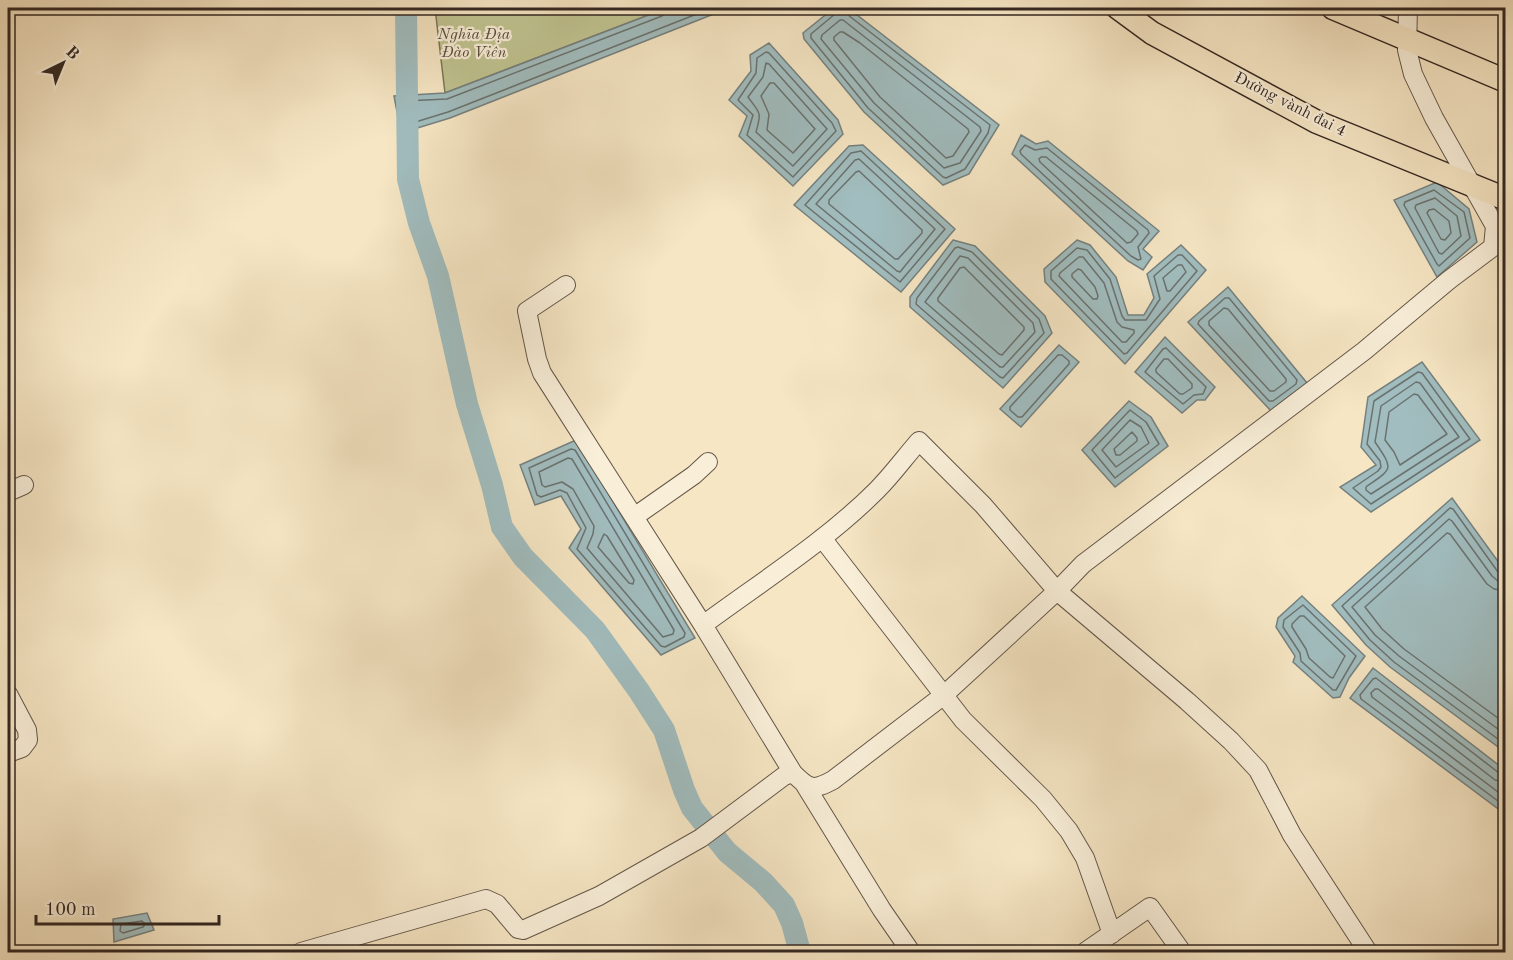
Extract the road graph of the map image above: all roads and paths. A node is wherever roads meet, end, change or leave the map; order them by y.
1 (1118, 8) edge
2 (1333, 8) edge
3 (1407, 8) edge
4 (1407, 41) junction
5 (1506, 81) edge
6 (1473, 186) junction
7 (1506, 199) edge
8 (1495, 226) junction
9 (1506, 245) edge
10 (566, 285) dead end
11 (708, 462) dead end
12 (634, 517) junction
13 (822, 538) junction
14 (1057, 591) junction
15 (703, 625) junction
16 (8, 694) edge
17 (944, 695) junction
18 (8, 753) edge
19 (799, 779) junction
20 (1112, 934) junction
21 (301, 952) edge
22 (911, 952) edge
23 (1085, 952) edge
24 (1182, 952) edge
25 (1368, 952) edge

1 - 6 main road, Đường vành đai 4
2 - 4 main road
3 - 4 street
4 - 5 main road
4 - 6 street
6 - 7 main road, Đường vành đai 4
6 - 8 street
8 - 9 street
8 - 14 street
10 - 12 street
11 - 12 street
12 - 15 street
13 - 14 street
13 - 15 street
13 - 17 street
14 - 17 street
14 - 25 street
15 - 19 street
16 - 18 street
17 - 19 street
17 - 20 street
19 - 21 street
19 - 22 street
20 - 23 street
20 - 24 street

